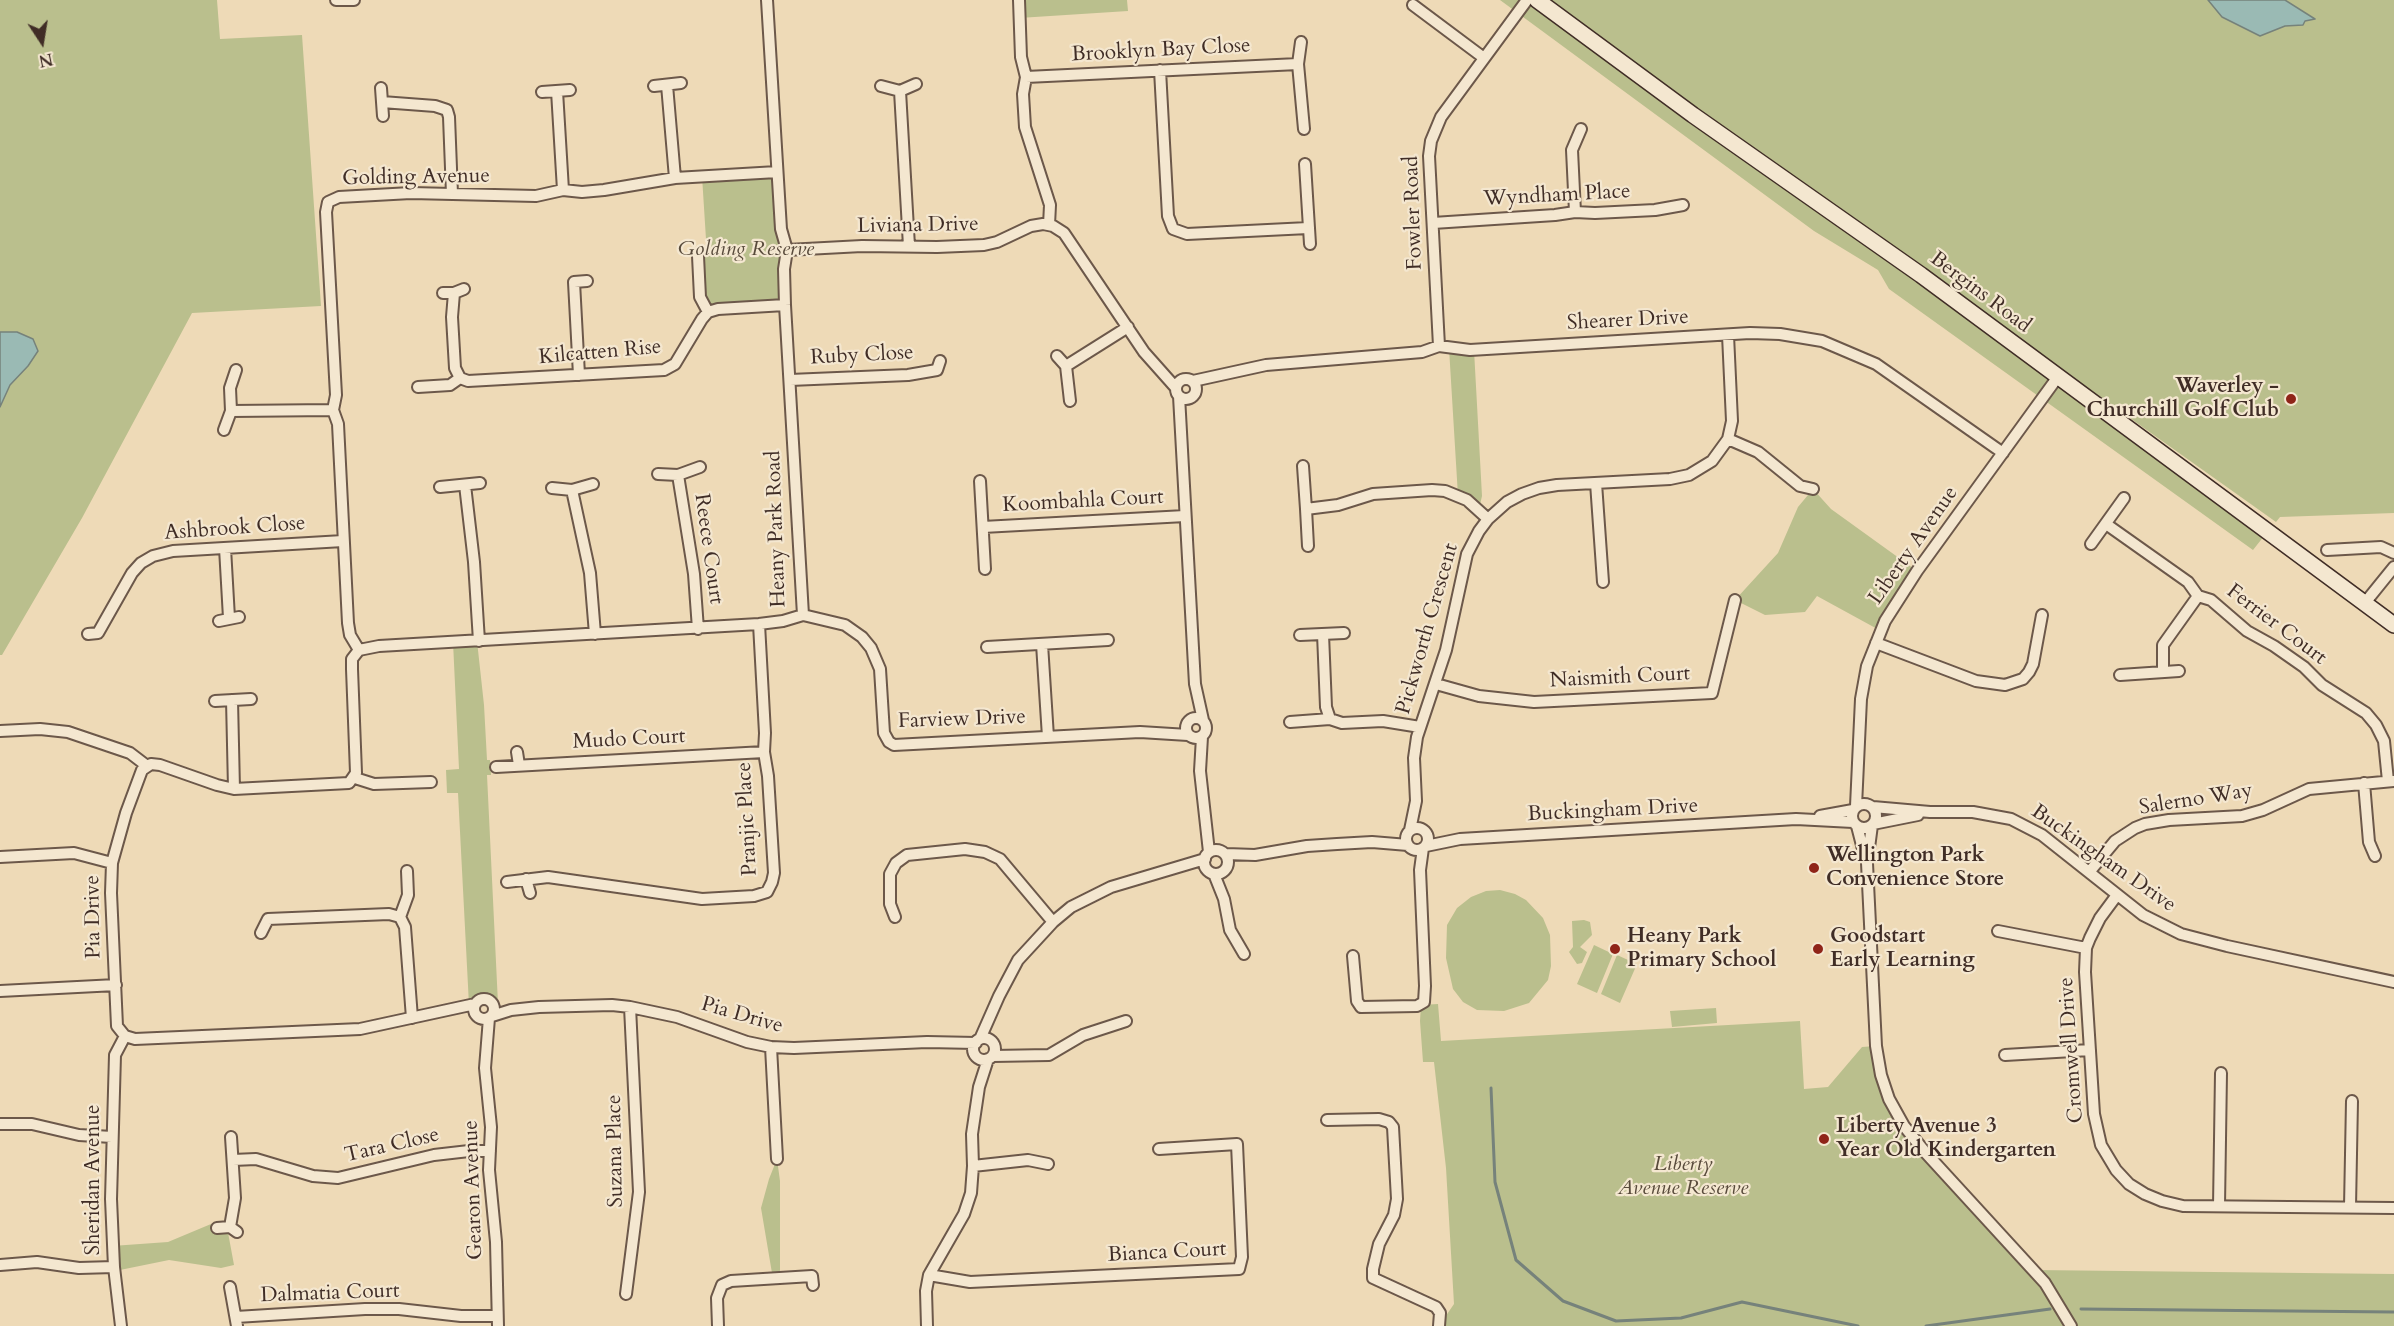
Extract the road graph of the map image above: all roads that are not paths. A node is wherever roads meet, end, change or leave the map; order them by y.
1 (336, 0) edge
2 (354, 0) edge
3 (767, 0) edge
4 (1019, 0) edge
5 (1527, 0) edge
6 (1537, 0) edge
7 (1413, 5) dead end
8 (1301, 42) dead end
9 (1484, 58) junction
10 (1298, 64) junction
11 (1160, 70) junction
12 (1026, 77) junction
13 (681, 83) dead end
14 (916, 84) dead end
15 (668, 85) junction
16 (654, 86) dead end
17 (881, 86) dead end
18 (381, 88) dead end
19 (570, 90) dead end
20 (557, 91) junction
21 (900, 91) junction
22 (542, 92) dead end
23 (382, 102) junction
24 (383, 116) dead end
25 (1304, 129) dead end
26 (1581, 129) dead end
27 (1305, 164) dead end
28 (777, 172) junction
29 (675, 178) junction
30 (563, 190) junction
31 (452, 194) junction
32 (1683, 205) dead end
33 (1575, 212) junction
34 (1433, 223) junction
35 (1049, 225) junction
36 (1308, 228) junction
37 (1310, 244) dead end
38 (909, 246) junction
39 (787, 250) junction
40 (698, 256) dead end
41 (587, 281) dead end
42 (443, 293) dead end
43 (785, 305) junction
44 (708, 312) junction
45 (1128, 327) junction
46 (1728, 335) junction
47 (1439, 346) junction
48 (1057, 356) dead end
49 (1066, 366) junction
50 (236, 370) dead end
51 (939, 370) dead end
52 (579, 375) junction
53 (460, 378) junction
54 (2058, 378) junction
55 (789, 380) junction
56 (418, 387) dead end
57 (1187, 389) junction
58 (1070, 401) dead end
59 (333, 410) junction
60 (231, 411) junction
61 (224, 430) dead end
62 (1728, 439) junction
63 (2003, 453) junction
64 (1303, 466) dead end
65 (700, 467) dead end
66 (657, 474) dead end
67 (678, 475) junction
68 (980, 482) dead end
69 (480, 483) dead end
70 (1596, 483) junction
71 (593, 484) dead end
72 (465, 485) junction
73 (440, 487) dead end
74 (552, 488) dead end
75 (1812, 489) dead end
76 (572, 490) junction
77 (2124, 498) dead end
78 (1306, 509) junction
79 (1185, 516) junction
80 (1488, 519) junction
81 (2106, 524) junction
82 (983, 527) junction
83 (343, 541) junction
84 (2091, 544) dead end
85 (1308, 546) dead end
86 (225, 548) junction
87 (2327, 550) dead end
88 (2394, 553) edge
89 (2394, 567) edge
90 (985, 569) dead end
91 (1603, 582) dead end
92 (2198, 596) junction
93 (1735, 600) dead end
94 (2364, 604) junction
95 (803, 615) junction
96 (2042, 615) dead end
97 (229, 619) dead end
98 (759, 624) junction
99 (2394, 625) edge
100 (698, 629) junction
101 (1344, 633) dead end
102 (596, 634) junction
103 (1323, 634) junction
104 (98, 635) dead end
105 (1300, 635) dead end
106 (1108, 640) dead end
107 (479, 641) junction
108 (1876, 643) junction
109 (1042, 644) junction
110 (987, 647) dead end
111 (359, 650) junction
112 (2163, 671) junction
113 (2179, 671) dead end
114 (2120, 675) dead end
115 (1196, 684) junction
116 (1436, 684) junction
117 (251, 699) dead end
118 (232, 700) junction
119 (214, 701) dead end
120 (1330, 719) junction
121 (1203, 720) junction
122 (1189, 721) junction
123 (1290, 723) dead end
124 (1420, 727) junction
125 (0, 731) edge
126 (1140, 732) junction
127 (1194, 736) junction
128 (1048, 737) junction
129 (518, 752) dead end
130 (764, 752) junction
131 (1860, 759) junction
132 (519, 765) junction
133 (147, 766) junction
134 (496, 767) dead end
135 (355, 778) junction
136 (2391, 781) edge
137 (431, 782) dead end
138 (2364, 783) junction
139 (234, 789) junction
140 (1416, 801) junction
141 (1871, 806) junction
142 (1855, 808) junction
143 (1930, 812) junction
144 (1805, 819) junction
145 (1855, 824) junction
146 (1872, 825) junction
147 (1409, 831) junction
148 (1425, 831) junction
149 (1460, 839) junction
150 (1372, 842) junction
151 (1418, 847) junction
152 (0, 856) edge
153 (2375, 856) dead end
154 (1217, 862) junction
155 (112, 863) junction
156 (1867, 863) junction
157 (408, 871) dead end
158 (2090, 872) junction
159 (526, 879) junction
160 (507, 882) dead end
161 (530, 893) dead end
162 (2117, 895) junction
163 (400, 917) junction
164 (895, 917) dead end
165 (1053, 922) junction
166 (1998, 931) dead end
167 (261, 933) dead end
168 (2086, 948) junction
169 (1244, 954) dead end
170 (1353, 956) dead end
171 (2394, 982) edge
172 (116, 985) junction
173 (0, 991) edge
174 (493, 1003) junction
175 (539, 1006) junction
176 (630, 1007) junction
177 (476, 1011) junction
178 (491, 1017) junction
179 (412, 1018) junction
180 (1126, 1021) dead end
181 (124, 1036) junction
182 (771, 1047) junction
183 (985, 1050) junction
184 (2090, 1050) junction
185 (485, 1052) junction
186 (2005, 1055) dead end
187 (2221, 1073) dead end
188 (2352, 1101) dead end
189 (1327, 1120) dead end
190 (0, 1124) edge
191 (112, 1137) junction
192 (231, 1137) dead end
193 (1158, 1149) dead end
194 (489, 1151) junction
195 (777, 1159) dead end
196 (233, 1160) junction
197 (1048, 1164) dead end
198 (973, 1166) junction
199 (2219, 1206) junction
200 (2350, 1207) junction
201 (2394, 1208) edge
202 (217, 1227) dead end
203 (0, 1265) edge
204 (114, 1267) junction
205 (929, 1275) junction
206 (812, 1276) dead end
207 (230, 1287) dead end
208 (626, 1294) dead end
209 (498, 1321) edge
210 (237, 1322) edge
211 (121, 1326) edge
212 (718, 1326) edge
213 (927, 1326) edge
214 (1439, 1326) edge
215 (2071, 1326) edge

1 - 2 street
3 - 28 street, Heany Park Road
4 - 12 street
5 - 9 street, Fowler Road
6 - 54 main road, Bergins Road
7 - 9 street
8 - 10 street
9 - 34 street, Fowler Road
10 - 11 street, Brooklyn Bay Close
10 - 25 street
11 - 12 street, Brooklyn Bay Close
11 - 36 street
12 - 35 street
13 - 15 street
14 - 21 street
15 - 16 street
15 - 29 street
17 - 21 street
18 - 23 street
19 - 20 street
20 - 22 street
20 - 30 street
21 - 38 street
23 - 24 street
23 - 31 street
26 - 33 street
27 - 36 street
28 - 29 street, Golding Avenue
28 - 39 street, Heany Park Road
29 - 30 street, Golding Avenue
30 - 31 street, Golding Avenue
31 - 59 street, Golding Avenue
32 - 33 street, Wyndham Place
33 - 34 street, Wyndham Place
34 - 47 street, Fowler Road
35 - 38 street, Liviana Drive
35 - 45 street
36 - 37 street
38 - 39 street, Liviana Drive
39 - 43 street, Heany Park Road
40 - 44 street
41 - 52 street
42 - 53 street
43 - 44 street
43 - 55 street, Heany Park Road
44 - 52 street, Kilcatten Rise
45 - 49 street
45 - 57 street
46 - 47 street, Shearer Drive
46 - 62 street
46 - 63 street, Shearer Drive
47 - 57 street, Shearer Drive
48 - 49 street
49 - 58 street
50 - 60 street
51 - 55 street, Ruby Close
52 - 53 street, Kilcatten Rise
53 - 56 street, Kilcatten Rise
54 - 63 street, Liberty Avenue
54 - 94 main road, Bergins Road
55 - 95 street, Heany Park Road
57 - 79 street
59 - 60 street
59 - 83 street, Golding Avenue
60 - 61 street
62 - 70 street, Pickworth Crescent
62 - 75 street
63 - 108 street, Liberty Avenue
64 - 78 street
65 - 67 street, Reece Court
66 - 67 street, Reece Court
67 - 100 street, Reece Court
68 - 82 street, Koombahla Court
69 - 72 street
70 - 80 street, Pickworth Crescent
70 - 91 street
71 - 76 street
72 - 73 street
72 - 107 street
74 - 76 street
76 - 102 street
77 - 81 street
78 - 80 street
78 - 85 street
79 - 82 street, Koombahla Court
79 - 115 street
80 - 116 street, Pickworth Crescent
81 - 84 street
81 - 92 street, Ferrier Court
82 - 90 street, Koombahla Court
83 - 86 street, Ashbrook Close
83 - 111 street, Golding Avenue
86 - 97 street
86 - 104 street, Ashbrook Close
87 - 88 street
89 - 94 street
92 - 112 street
92 - 136 street, Ferrier Court
93 - 116 street, Naismith Court
94 - 99 main road, Bergins Road
95 - 98 street, Heany Park Road
95 - 128 street, Farview Drive
96 - 108 street
98 - 100 street, Heany Park Road
98 - 130 street, Pranjic Place
100 - 102 street, Heany Park Road
101 - 103 street
102 - 107 street, Heany Park Road
103 - 105 street
103 - 120 street
106 - 109 street
107 - 111 street, Heany Park Road
108 - 131 street, Liberty Avenue
109 - 110 street
109 - 128 street
111 - 135 street
112 - 113 street
112 - 114 street
115 - 121 street
115 - 122 street
116 - 124 street, Pickworth Crescent
117 - 118 street
118 - 119 street
118 - 139 street
120 - 123 street
120 - 124 street
121 - 122 street
121 - 127 street
122 - 126 street, Farview Drive
122 - 127 street
124 - 140 street, Pickworth Crescent
125 - 133 street
126 - 127 street, Farview Drive
126 - 128 street, Farview Drive
127 - 154 street
129 - 132 street
130 - 132 street, Mudo Court
130 - 159 street, Pranjic Place
131 - 141 street, Liberty Avenue
131 - 142 street, Liberty Avenue
132 - 134 street, Mudo Court
133 - 139 street
133 - 155 street, Pia Drive
135 - 137 street
135 - 139 street
136 - 138 street, Salerno Way
138 - 153 street
138 - 158 street, Salerno Way
140 - 147 street, Pickworth Crescent
140 - 148 street, Pickworth Crescent
141 - 142 street
141 - 143 street, Buckingham Drive
141 - 146 street
142 - 144 street, Buckingham Drive
142 - 145 street
143 - 146 street, Buckingham Drive
143 - 158 street, Buckingham Drive
144 - 145 street, Buckingham Drive
144 - 149 street, Buckingham Drive
145 - 146 street
145 - 156 street
146 - 156 street
147 - 148 street
147 - 150 street
147 - 151 street
148 - 149 street, Buckingham Drive
148 - 151 street
149 - 151 street, Buckingham Drive
150 - 151 street, Buckingham Drive
150 - 154 street
151 - 170 street
152 - 155 street
154 - 165 street
154 - 169 street
155 - 172 street, Pia Drive
156 - 215 street
157 - 163 street
158 - 162 street, Buckingham Drive
159 - 160 street, Pranjic Place
159 - 161 street
162 - 168 street, Cromwell Drive
162 - 171 street, Buckingham Drive
163 - 167 street
163 - 179 street
164 - 165 street
165 - 183 street
166 - 168 street
168 - 184 street, Cromwell Drive
172 - 173 street
172 - 181 street, Pia Drive
174 - 175 street, Pia Drive
174 - 177 street
174 - 178 street
175 - 176 street, Pia Drive
175 - 178 street, Pia Drive
176 - 182 street, Pia Drive
176 - 208 street, Suzana Place
177 - 178 street
177 - 179 street
177 - 185 street, Gearon Avenue
178 - 185 street, Gearon Avenue
179 - 181 street
180 - 183 street, Pia Drive
181 - 191 street, Sheridan Avenue
182 - 183 street, Pia Drive
182 - 195 street
183 - 198 street
184 - 186 street
184 - 199 street, Cromwell Drive
185 - 194 street, Gearon Avenue
187 - 199 street
188 - 200 street
189 - 214 street
190 - 191 street
191 - 204 street, Sheridan Avenue
192 - 196 street
193 - 205 street, Bianca Court
194 - 196 street, Tara Close
194 - 209 street, Gearon Avenue
196 - 202 street
197 - 198 street
198 - 205 street
199 - 200 street, Cromwell Drive
200 - 201 street, Cromwell Drive
203 - 204 street
204 - 211 street, Sheridan Avenue
205 - 213 street
206 - 212 street
207 - 210 street, Dalmatia Court
209 - 210 street, Dalmatia Court

